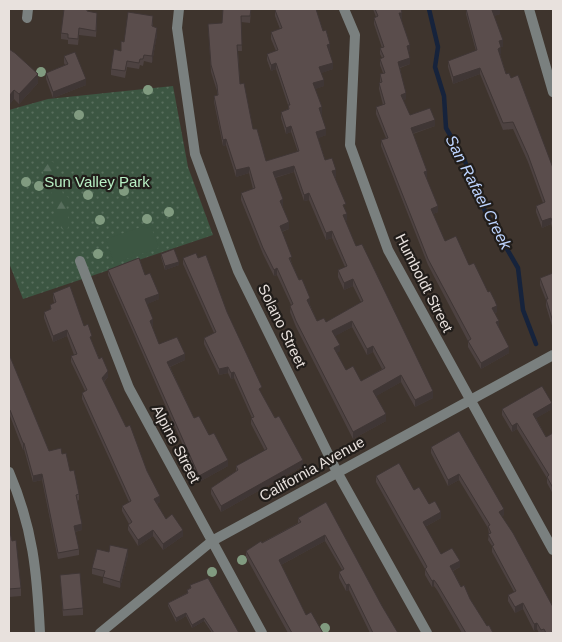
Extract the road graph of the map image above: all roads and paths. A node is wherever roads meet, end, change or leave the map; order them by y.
1 (179, 9) edge
2 (344, 9) edge
3 (529, 9) edge
4 (553, 92) edge
5 (80, 261) dead end
6 (553, 355) edge
7 (470, 401) junction
8 (9, 472) edge
9 (337, 472) junction
10 (212, 541) junction
11 (553, 550) edge
12 (40, 633) edge
13 (100, 633) edge
14 (262, 633) edge
15 (426, 633) edge

1 - 9 street, Solano Street
2 - 7 street, Humboldt Street
3 - 4 street
5 - 10 street, Alpine Street
6 - 7 street, California Avenue
7 - 9 street, California Avenue
7 - 11 street, Humboldt Street
8 - 12 street
9 - 10 street, California Avenue
9 - 15 street, Solano Street
10 - 13 street, California Avenue
10 - 14 street, Alpine Street

